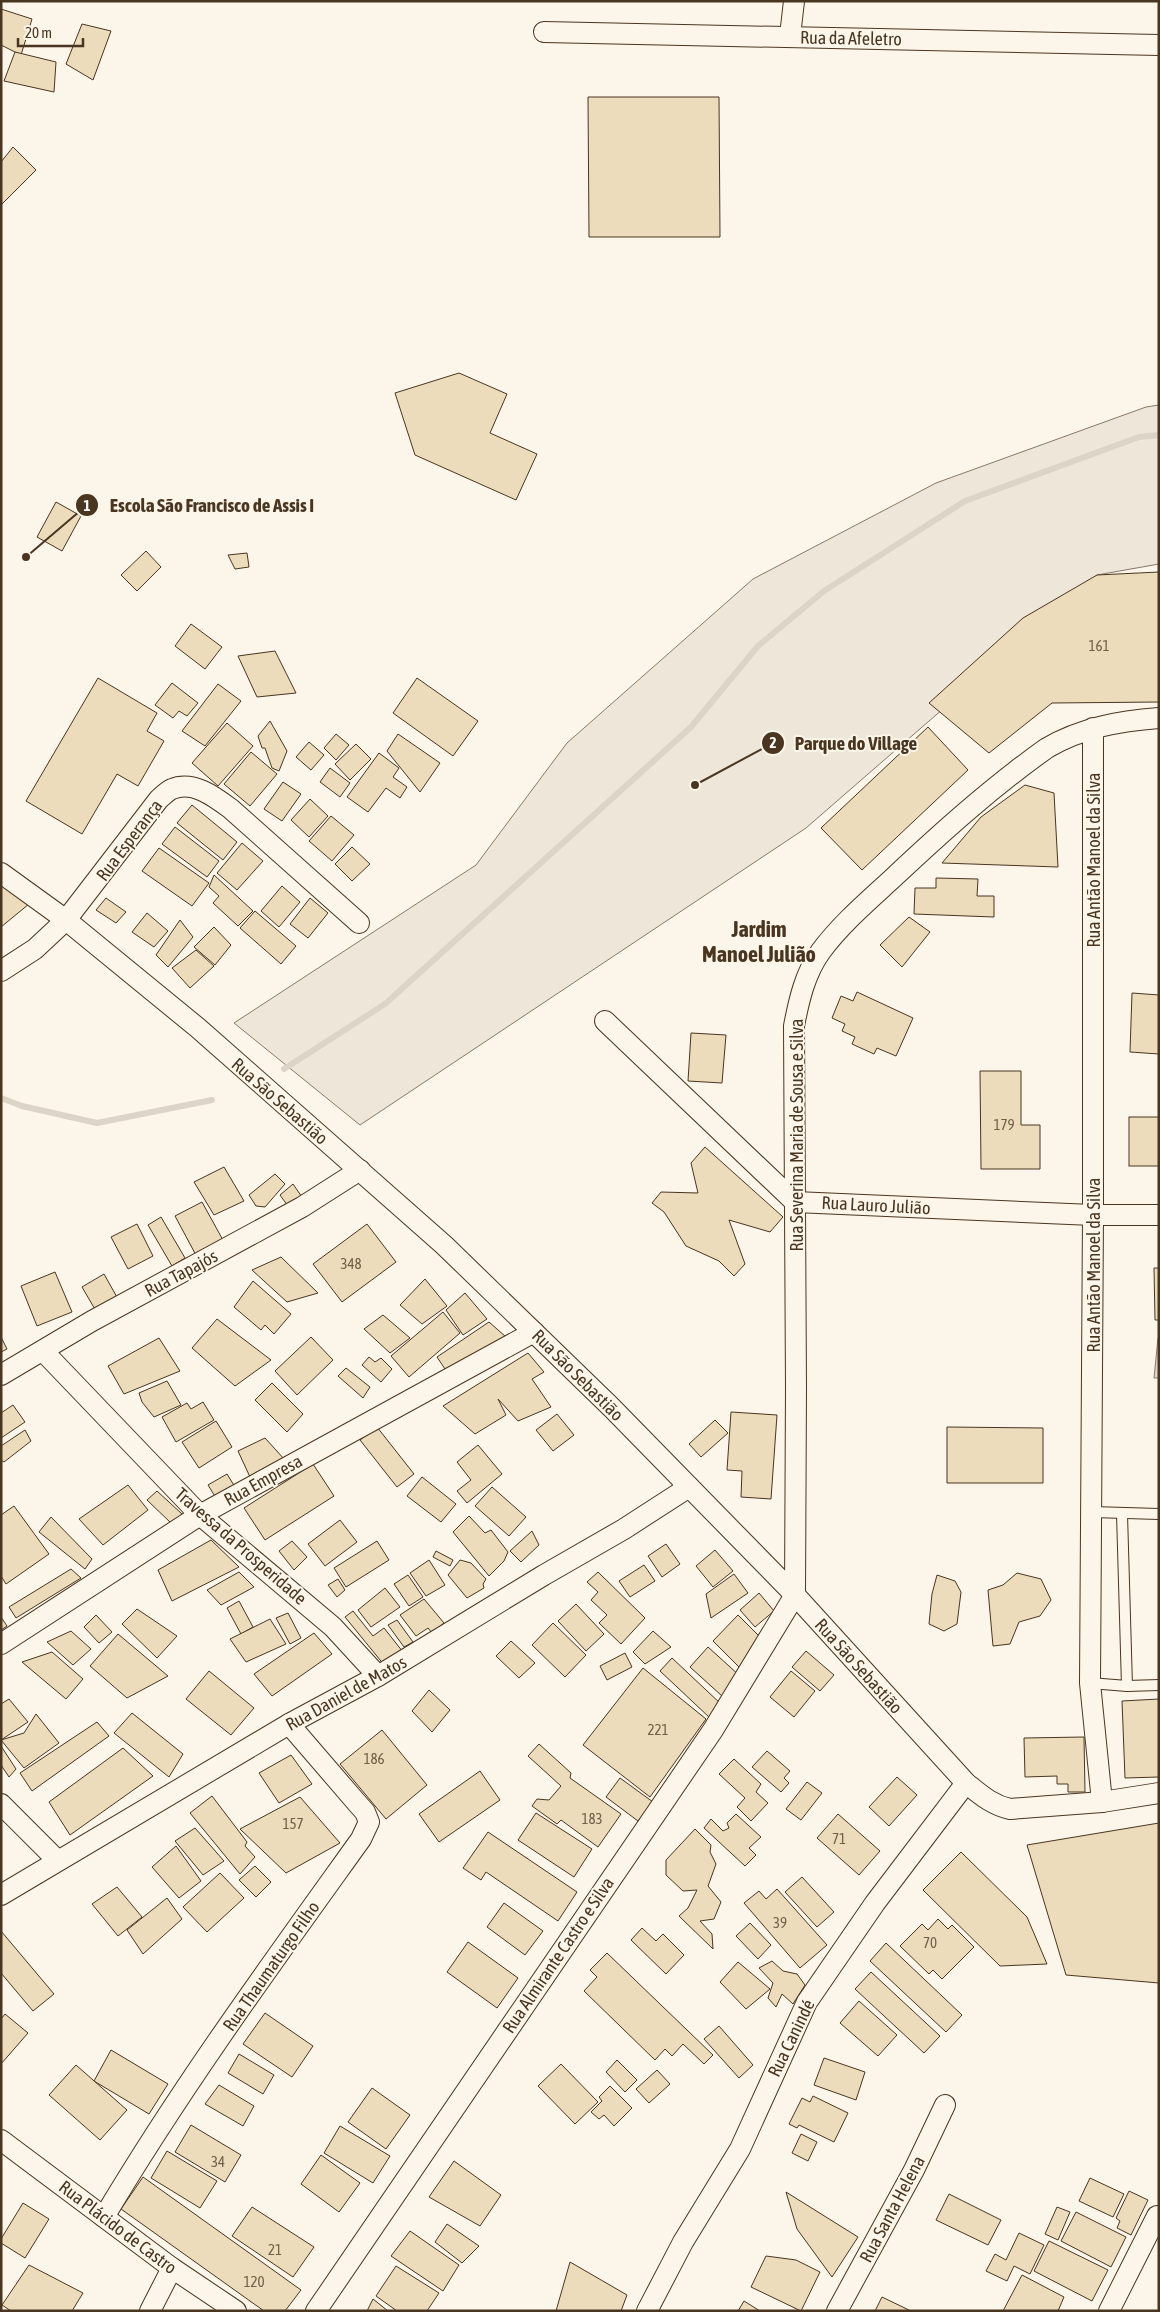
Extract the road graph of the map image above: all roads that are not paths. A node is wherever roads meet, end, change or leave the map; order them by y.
1 (794, 1) edge
2 (544, 32) dead end
3 (790, 36) junction
4 (1159, 45) edge
5 (1159, 718) edge
6 (1093, 728) junction
7 (1, 872) edge
8 (66, 920) junction
9 (359, 923) dead end
10 (1, 971) edge
11 (605, 1021) dead end
12 (360, 1170) junction
13 (795, 1202) junction
14 (1093, 1215) junction
15 (1159, 1215) edge
16 (534, 1332) junction
17 (43, 1351) junction
18 (1, 1375) edge
19 (689, 1487) junction
20 (1092, 1512) junction
21 (1122, 1514) junction
22 (1159, 1514) edge
23 (200, 1515) junction
24 (795, 1595) junction
25 (1, 1644) edge
26 (378, 1676) junction
27 (1090, 1683) junction
28 (1159, 1685) edge
29 (1127, 1686) junction
30 (289, 1724) junction
31 (966, 1784) junction
32 (1159, 1793) edge
33 (1102, 1802) junction
34 (1, 1804) edge
35 (57, 1860) junction
36 (1, 1895) edge
37 (945, 2105) dead end
38 (1, 2140) edge
39 (1157, 2216) dead end
40 (104, 2217) junction
41 (172, 2268) junction
42 (150, 2311) edge
43 (236, 2311) edge
44 (316, 2311) edge
45 (647, 2311) edge
46 (837, 2311) edge
47 (1109, 2311) edge

1 - 3 street
2 - 3 street, Rua da Afeletro
3 - 4 street, Rua da Afeletro
5 - 6 street, Rua Severina Maria de Sousa e Silva
6 - 13 street, Rua Severina Maria de Sousa e Silva
6 - 14 street, Rua Antão Manoel da Silva
7 - 8 street, Rua São Sebastião
8 - 9 street, Rua Esperança
8 - 10 street, Rua Esperança
8 - 12 street, Rua São Sebastião
11 - 13 street
12 - 16 street, Rua São Sebastião
12 - 17 street, Rua Tapajós
13 - 14 street, Rua Lauro Julião
13 - 24 street, Rua Severina Maria de Sousa e Silva
14 - 15 street, Rua Lauro Julião
14 - 20 street, Rua Antão Manoel da Silva
16 - 19 street, Rua São Sebastião
16 - 23 street, Rua Empresa
17 - 18 street, Rua Tapajós
17 - 23 street, Travessa da Prosperidade
19 - 24 street, Rua São Sebastião
19 - 26 street, Rua Daniel de Matos
20 - 21 lane
20 - 27 street, Rua Antão Manoel da Silva
21 - 22 lane
21 - 29 lane
23 - 25 street, Rua Empresa
23 - 26 street, Travessa da Prosperidade
24 - 31 street, Rua São Sebastião
24 - 44 street, Rua Almirante Castro e Silva
26 - 30 street, Rua Daniel de Matos
27 - 29 lane
27 - 33 street, Rua Antão Manoel da Silva
28 - 29 lane
30 - 35 street, Rua Daniel de Matos
30 - 40 street, Rua Thaumaturgo Filho
31 - 33 street, Rua São Sebastião
31 - 45 street, Rua Canindé
32 - 33 street, Rua São Sebastião
34 - 35 street
35 - 36 street, Rua Daniel de Matos
37 - 46 street, Rua Santa Helena
38 - 40 street, Rua Plácido de Castro
39 - 47 street
40 - 41 street, Rua Plácido de Castro
41 - 42 street
41 - 43 street, Rua Plácido de Castro

